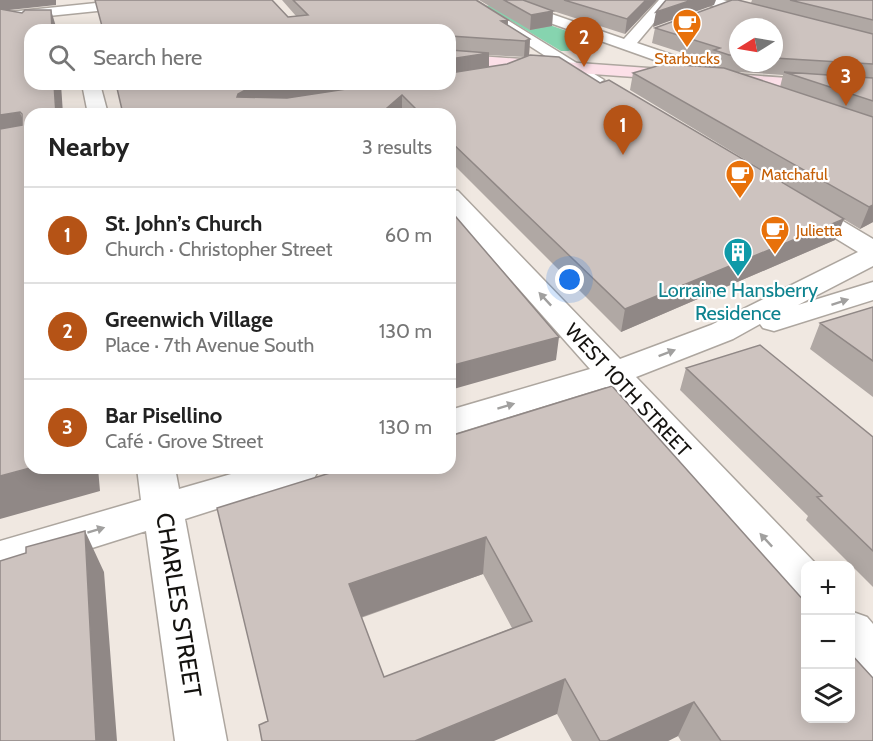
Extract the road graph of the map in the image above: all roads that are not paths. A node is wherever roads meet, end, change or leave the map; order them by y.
1 (165, 0) edge
2 (465, 0) edge
3 (497, 0) edge
4 (666, 0) edge
5 (748, 0) edge
6 (731, 6) junction
7 (709, 7) edge
8 (80, 11) edge
9 (0, 17) edge
10 (776, 18) edge
11 (0, 26) edge
12 (24, 27) edge
13 (660, 33) edge
14 (627, 45) junction
15 (552, 53) junction
16 (456, 59) edge
17 (529, 64) junction
18 (575, 68) junction
19 (484, 78) edge
20 (724, 78) junction
21 (873, 89) edge
22 (92, 90) edge
23 (616, 93) edge
24 (790, 102) edge
25 (97, 108) edge
26 (784, 196) edge
27 (456, 203) edge
28 (873, 250) edge
29 (873, 255) edge
30 (873, 291) edge
31 (722, 332) junction
32 (612, 374) junction
33 (456, 421) edge
34 (260, 474) edge
35 (159, 489) edge
36 (0, 559) edge
37 (801, 578) edge
38 (855, 637) edge
39 (873, 657) edge
40 (201, 741) edge

1 - 8 street
2 - 15 street
3 - 14 street
4 - 14 street
5 - 6 street
6 - 7 street
6 - 10 street
8 - 9 street
11 - 12 main road
13 - 14 street
14 - 18 street
14 - 20 street
15 - 17 street
15 - 18 street
16 - 17 main road
17 - 18 main road
17 - 19 street
18 - 20 main road
18 - 23 street
20 - 21 main road
20 - 24 street
22 - 25 street
26 - 28 street
32 -> 27 street, WEST 10TH STREET
29 - 31 street
31 -> 30 street
32 -> 31 street
33 -> 32 street
37 -> 32 street, WEST 10TH STREET
34 - 35 street
36 -> 35 street
35 - 40 street, CHARLES STREET
38 - 39 street

